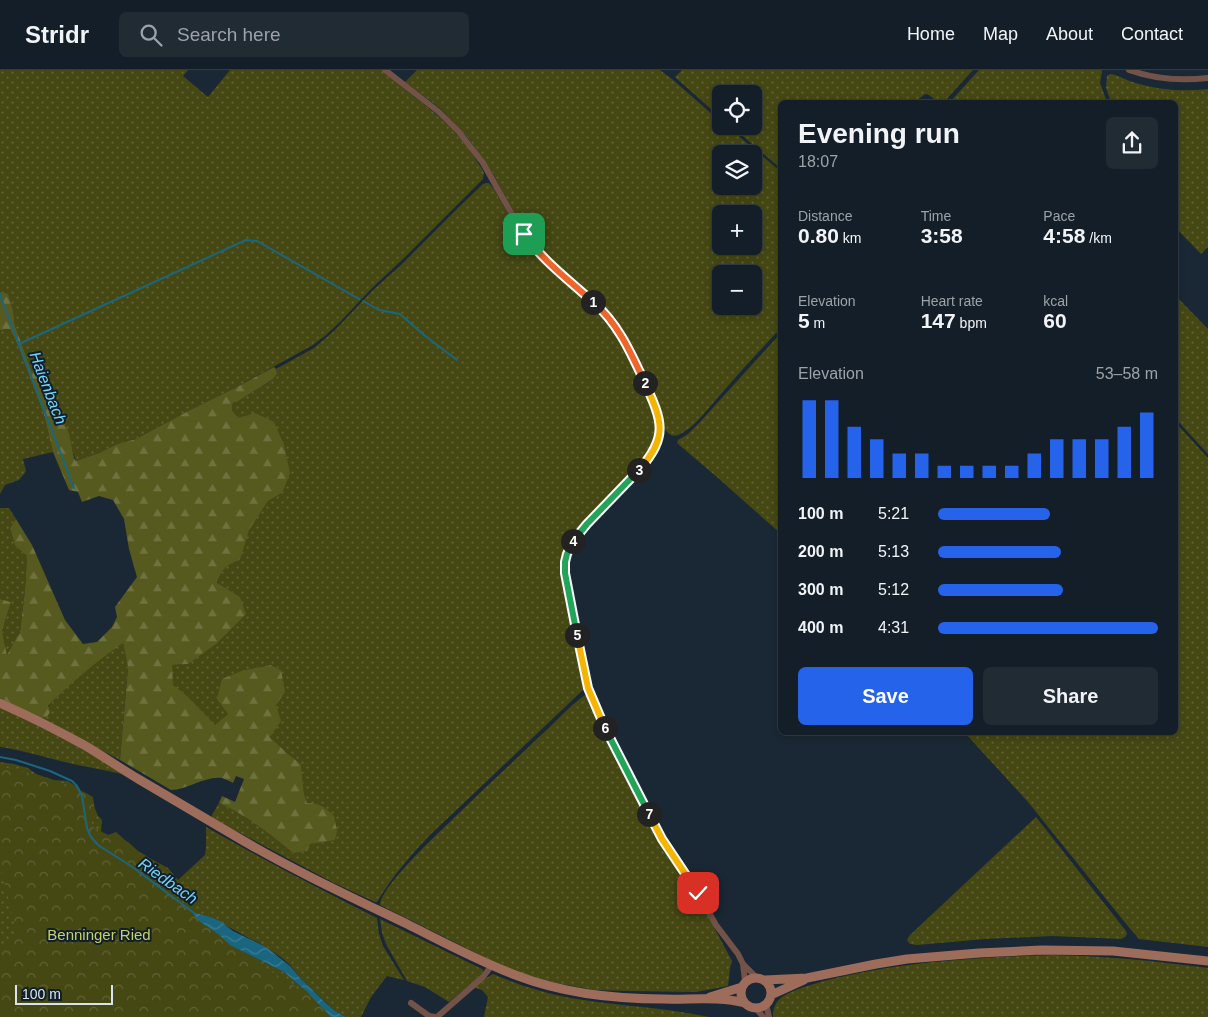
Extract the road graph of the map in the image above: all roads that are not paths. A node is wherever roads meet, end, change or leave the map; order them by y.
1 (384, 70) edge
2 (1129, 70) edge
3 (1208, 78) edge
4 (2, 703) edge
5 (1208, 961) edge
6 (743, 964) junction
7 (492, 965) junction
8 (807, 978) junction
9 (760, 979) junction
10 (744, 984) junction
11 (771, 995) junction
12 (708, 998) junction
13 (411, 1003) dead end
14 (745, 1003) junction
15 (766, 1004) junction
16 (756, 1008) junction
17 (436, 1017) edge
18 (762, 1017) edge
19 (769, 1017) edge

1 - 6 street
2 - 3 street
4 - 7 main road
5 - 8 main road
6 - 9 street
6 - 10 street
7 - 12 main road
7 - 17 street
8 - 9 main road
8 - 11 main road
9 - 10 main road
9 - 11 main road
10 - 12 main road
10 - 14 main road
11 - 15 main road
12 - 14 main road
13 - 17 street
14 - 16 main road
15 - 16 main road
15 - 19 street
16 - 18 street

